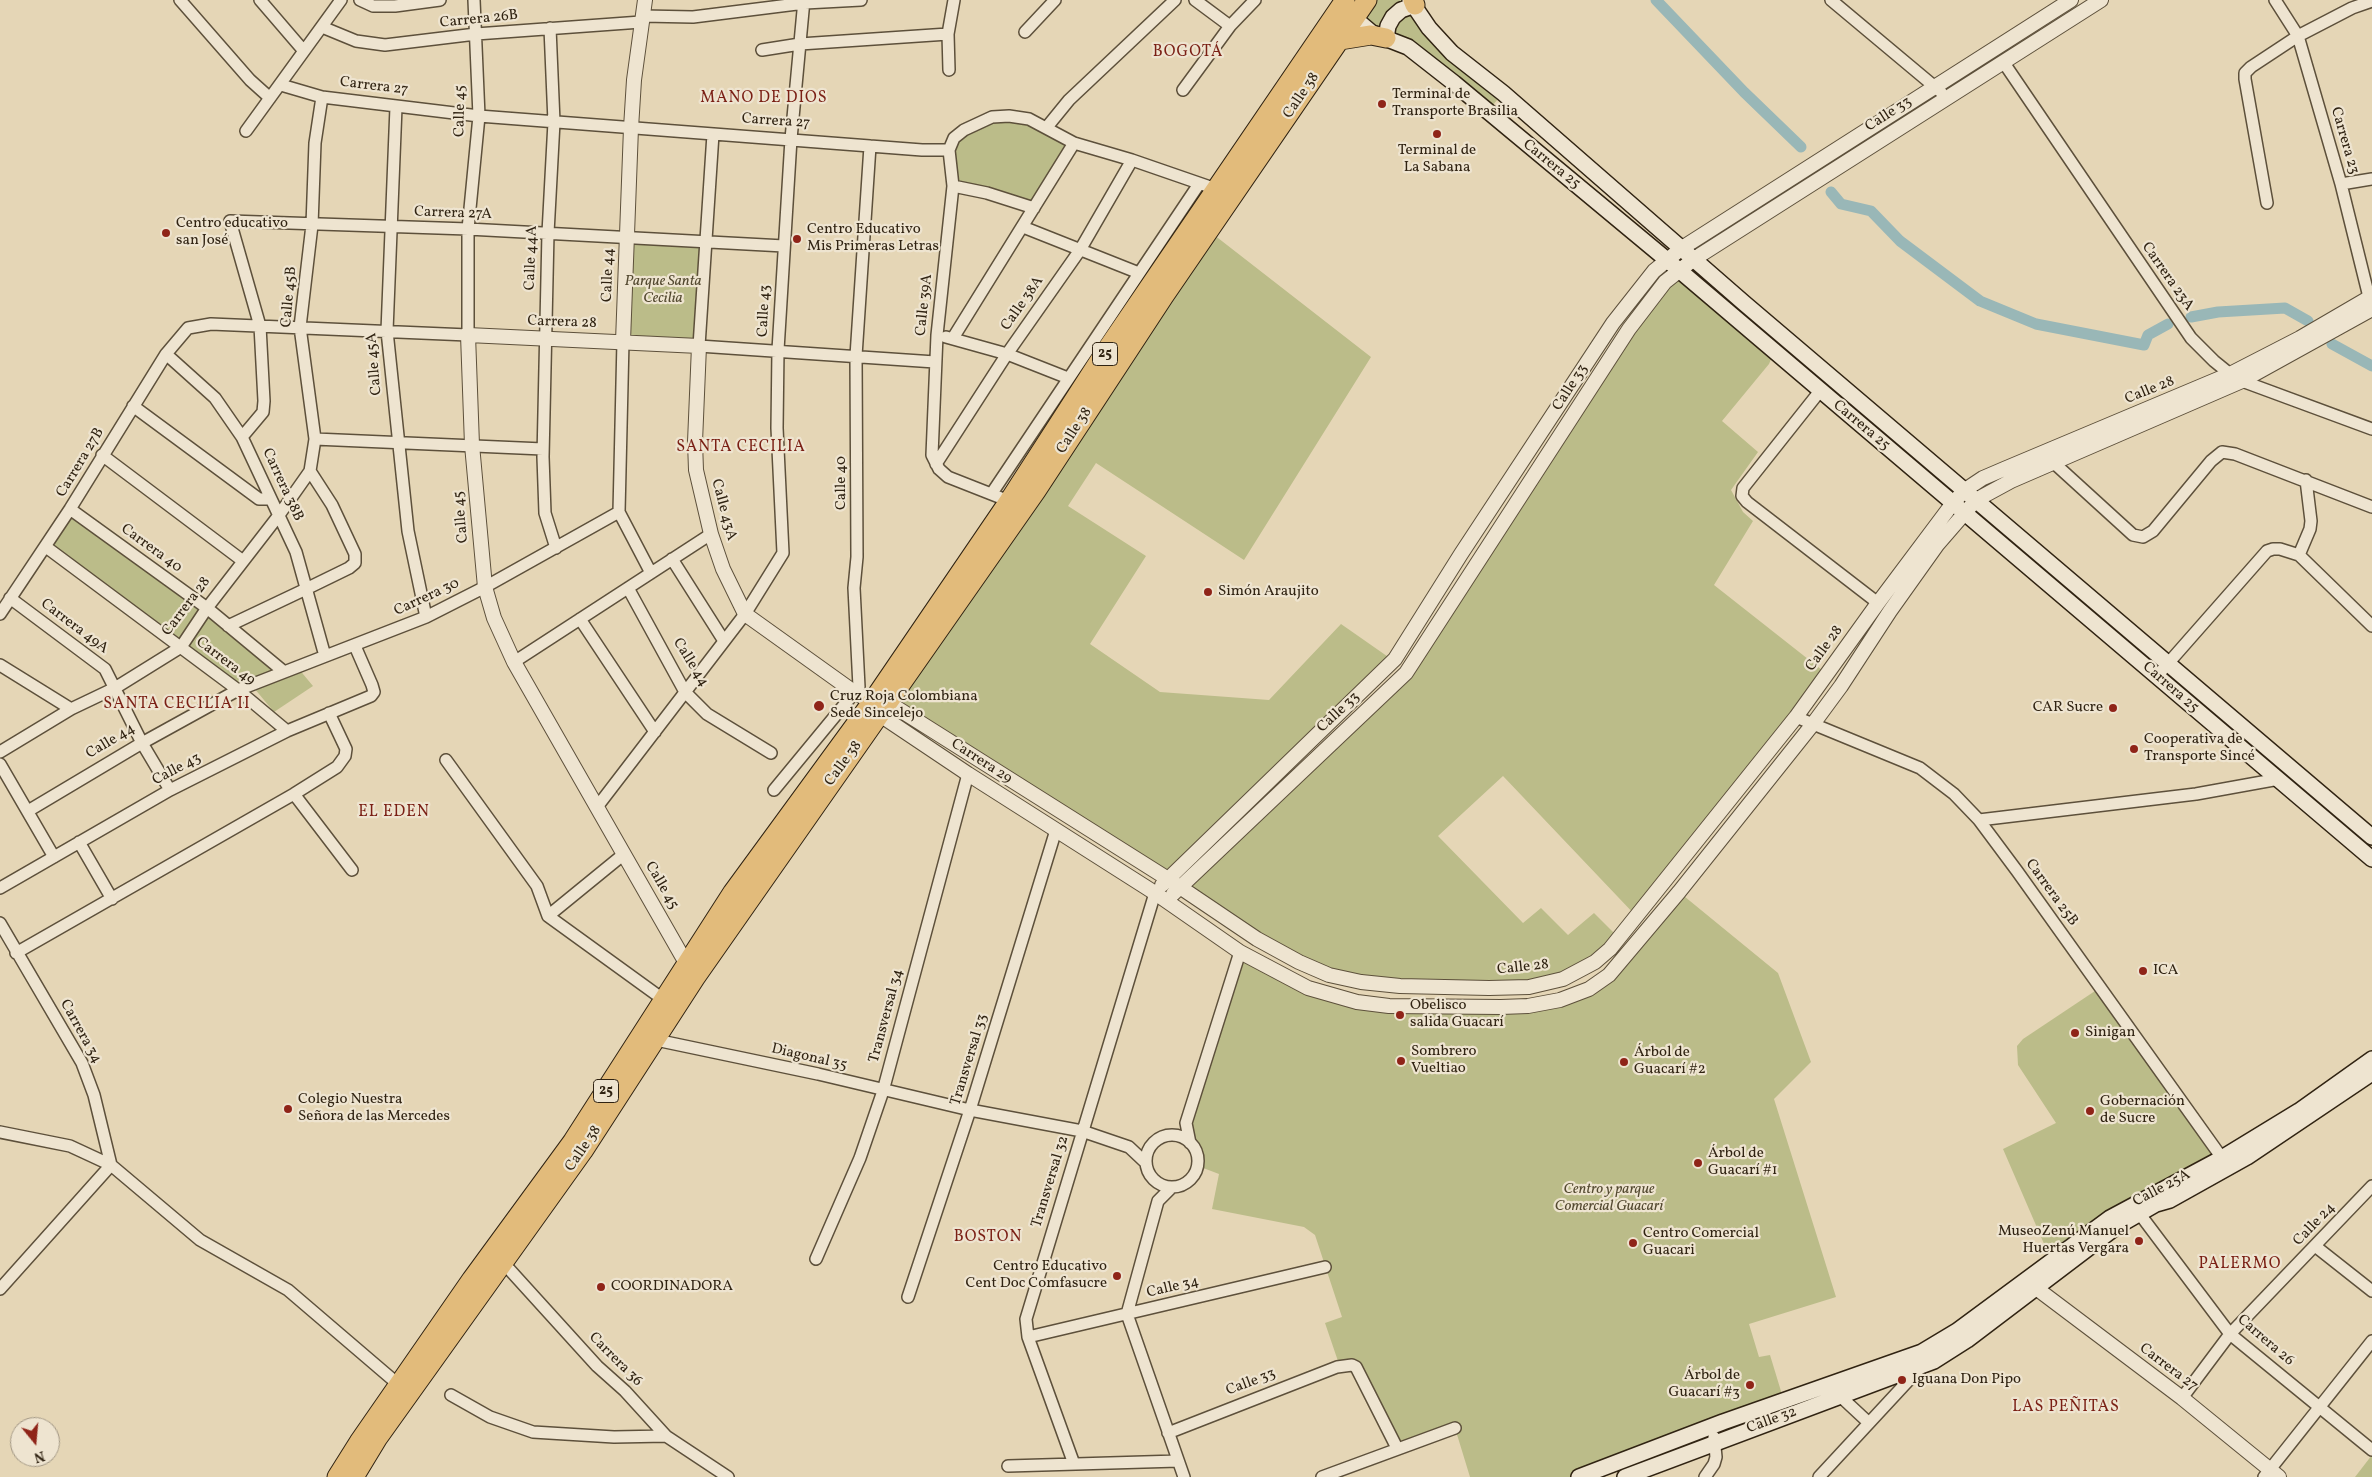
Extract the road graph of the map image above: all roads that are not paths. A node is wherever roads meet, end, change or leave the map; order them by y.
1 (180, 0) edge
2 (260, 0) edge
3 (341, 0) edge
4 (360, 0) edge
5 (440, 0) edge
6 (474, 0) edge
7 (645, 0) edge
8 (861, 0) edge
9 (954, 0) edge
10 (1055, 0) edge
11 (1175, 0) edge
12 (1195, 0) edge
13 (1254, 0) edge
14 (1367, 0) edge
15 (1831, 0) edge
16 (2071, 0) edge
17 (2101, 0) edge
18 (2275, 0) edge
19 (2372, 1) edge
20 (804, 2) edge
21 (1412, 2) edge
22 (1347, 8) edge
23 (642, 19) junction
24 (1230, 26) junction
25 (322, 27) junction
26 (550, 28) junction
27 (1025, 32) dead end
28 (476, 34) junction
29 (948, 34) junction
30 (2298, 36) junction
31 (1386, 38) junction
32 (1340, 40) junction
33 (800, 44) junction
34 (303, 50) junction
35 (762, 50) dead end
36 (2004, 62) junction
37 (949, 70) dead end
38 (281, 85) junction
39 (1935, 85) junction
40 (1183, 90) dead end
41 (322, 97) junction
42 (1947, 97) junction
43 (270, 98) junction
44 (396, 107) junction
45 (479, 116) junction
46 (554, 122) junction
47 (1047, 127) junction
48 (631, 128) junction
49 (246, 131) dead end
50 (713, 134) junction
51 (791, 139) junction
52 (1074, 143) junction
53 (870, 146) junction
54 (949, 150) junction
55 (1132, 160) junction
56 (2372, 178) edge
57 (2341, 184) junction
58 (953, 186) junction
59 (1208, 187) junction
60 (2267, 202) dead end
61 (1034, 208) junction
62 (312, 225) junction
63 (391, 227) junction
64 (1023, 227) junction
65 (468, 229) junction
66 (548, 233) junction
67 (626, 238) junction
68 (705, 242) junction
69 (784, 246) junction
70 (1682, 248) junction
71 (1080, 250) junction
72 (1694, 259) junction
73 (1673, 266) junction
74 (1139, 273) junction
75 (2371, 300) edge
76 (260, 326) junction
77 (300, 327) junction
78 (188, 328) joint
79 (387, 331) junction
80 (468, 335) junction
81 (937, 335) junction
82 (544, 338) junction
83 (953, 338) junction
84 (623, 341) junction
85 (699, 346) junction
86 (778, 350) junction
87 (166, 354) junction
88 (1007, 354) junction
89 (856, 356) junction
90 (935, 362) junction
91 (1068, 378) junction
92 (2236, 378) junction
93 (1820, 391) junction
94 (133, 406) junction
95 (2372, 429) edge
96 (242, 436) junction
97 (315, 439) junction
98 (398, 443) junction
99 (472, 445) junction
100 (543, 449) junction
101 (102, 455) junction
102 (2054, 463) junction
103 (936, 464) junction
104 (310, 471) junction
105 (2306, 480) junction
106 (992, 493) junction
107 (1971, 495) junction
108 (271, 499) junction
109 (1009, 501) junction
110 (2372, 506) edge
111 (1959, 508) junction
112 (70, 509) junction
113 (619, 512) junction
114 (279, 515) junction
115 (711, 534) junction
116 (46, 547) junction
117 (556, 548) junction
118 (1461, 554) junction
119 (2299, 555) junction
120 (672, 559) junction
121 (243, 561) junction
122 (1475, 564) junction
123 (651, 573) junction
124 (485, 587) junction
125 (628, 588) junction
126 (306, 589) junction
127 (10, 598) junction
128 (1878, 603) junction
129 (207, 608) junction
130 (0, 614) edge
131 (745, 614) junction
132 (426, 617) junction
133 (580, 619) junction
134 (228, 626) junction
135 (2372, 626) edge
136 (724, 641) junction
137 (355, 646) junction
138 (181, 647) junction
139 (325, 656) junction
140 (514, 662) junction
141 (2168, 663) junction
142 (0, 665) edge
143 (283, 671) junction
144 (2157, 676) junction
145 (114, 688) junction
146 (238, 690) junction
147 (685, 692) junction
148 (854, 692) junction
149 (880, 707) junction
150 (71, 708) junction
151 (329, 713) junction
152 (1796, 717) junction
153 (1813, 724) junction
154 (287, 731) junction
155 (655, 732) junction
156 (142, 743) junction
157 (0, 752) edge
158 (771, 753) dead end
159 (446, 760) dead end
160 (0, 764) edge
161 (968, 774) junction
162 (2279, 779) junction
163 (170, 790) junction
164 (774, 790) dead end
165 (294, 794) junction
166 (597, 807) junction
167 (28, 811) junction
168 (1979, 820) junction
169 (1056, 830) junction
170 (2372, 837) edge
171 (79, 842) junction
172 (624, 854) junction
173 (54, 857) junction
174 (2372, 859) edge
175 (352, 870) dead end
176 (1174, 883) junction
177 (0, 888) edge
178 (1160, 898) junction
179 (112, 899) junction
180 (548, 916) junction
181 (0, 923) edge
182 (1240, 952) junction
183 (16, 953) junction
184 (691, 971) junction
185 (1329, 975) joint
186 (664, 1000) junction
187 (1389, 1006) joint
188 (656, 1040) junction
189 (2372, 1059) edge
190 (2372, 1073) edge
191 (883, 1091) junction
192 (970, 1110) junction
193 (1186, 1123) junction
194 (0, 1132) edge
195 (1082, 1132) junction
196 (1166, 1136) junction
197 (1153, 1142) junction
198 (1190, 1143) junction
199 (1129, 1147) junction
200 (2222, 1158) junction
201 (1146, 1163) junction
202 (111, 1165) junction
203 (1150, 1176) junction
204 (2372, 1186) edge
205 (1172, 1187) junction
206 (1158, 1200) junction
207 (2156, 1204) junction
208 (2139, 1213) junction
209 (2315, 1246) junction
210 (498, 1257) junction
211 (816, 1259) dead end
212 (1325, 1267) dead end
213 (2036, 1288) junction
214 (0, 1289) edge
215 (2372, 1291) edge
216 (908, 1297) dead end
217 (1127, 1314) junction
218 (2230, 1334) junction
219 (1028, 1337) junction
220 (2372, 1341) edge
221 (1920, 1368) junction
222 (399, 1385) junction
223 (1837, 1390) junction
224 (451, 1395) dead end
225 (2182, 1398) junction
226 (2319, 1406) junction
227 (1868, 1423) junction
228 (1711, 1426) junction
229 (1455, 1428) dead end
230 (1168, 1433) junction
231 (666, 1436) junction
232 (1715, 1442) junction
233 (1397, 1448) junction
234 (2372, 1450) edge
235 (1178, 1461) junction
236 (1074, 1464) junction
237 (1008, 1466) dead end
238 (2271, 1475) edge
239 (337, 1477) edge
240 (354, 1477) edge
241 (728, 1477) edge
242 (1184, 1477) edge
243 (1322, 1477) edge
244 (1579, 1477) edge
245 (1625, 1477) edge
246 (1705, 1477) edge
247 (1819, 1477) edge

1 - 43 street
2 - 34 street
3 - 25 street
4 - 5 street
6 - 28 street, Calle 45
7 - 23 street, Calle 44
8 - 20 street, Carrera 26B
9 - 29 street
10 - 27 street
11 - 47 street
12 - 24 street
13 - 24 street
14 - 22 highway, Calle 38 / 25
15 - 39 street
16 - 39 street, Calle 33
17 - 36 street, Calle 33
18 - 30 street, Carrera 23
19 - 30 street
20 - 23 street, Carrera 26B
20 - 33 street, Calle 43
21 - 31 main road
21 - 70 main road, Carrera 25
22 - 31 main road, Carrera 25
22 - 32 highway, Calle 38 / 25
22 - 59 highway, Calle 38 / 25
23 - 26 street, Carrera 26B
23 - 48 street, Calle 44
24 - 40 street
25 - 28 street, Carrera 26B
25 - 34 street
26 - 28 street, Carrera 26B
26 - 46 street, Calle 44A
28 - 45 street, Calle 45
29 - 33 street
29 - 37 street
30 - 57 street, Carrera 23
30 - 60 street
31 - 32 highway
31 - 73 main road, Carrera 25
32 - 149 highway, Calle 38 / 25
33 - 35 street
33 - 51 street, Calle 43
34 - 38 street
36 - 42 street, Calle 33
36 - 92 street, Carrera 23A
38 - 41 street, Carrera 27
38 - 43 street
39 - 42 street
39 - 70 street, Calle 33
41 - 44 street, Carrera 27
41 - 62 street, Calle 45B
42 - 72 street, Calle 33
43 - 49 street
44 - 45 street, Carrera 27
44 - 63 street, Calle 45A
45 - 46 street, Carrera 27
45 - 65 street, Calle 45
46 - 48 street, Carrera 27
46 - 66 street, Calle 44A
47 - 52 street
47 - 54 street
48 - 50 street, Carrera 27
48 - 67 street, Calle 44
50 - 51 street, Carrera 27
50 - 68 street, Calle 43A
51 - 53 street, Carrera 27
51 - 69 street, Calle 43
52 - 55 street
52 - 61 street
53 - 54 street, Carrera 27
53 - 89 street, Calle 40
54 - 58 street, Calle 39A
55 - 59 street
55 - 71 street, Calle 38A
56 - 57 street
57 - 75 street, Carrera 23
58 - 61 street
58 - 81 street, Calle 39A
59 - 74 street
59 - 109 highway, Calle 38 / 25
61 - 64 street
62 - 63 street, Carrera 27A
62 - 76 street, Carrera 27A
62 - 77 street, Calle 45B
63 - 65 street, Carrera 27A
63 - 79 street, Calle 45A
64 - 71 street
64 - 83 street
65 - 66 street, Carrera 27A
65 - 80 street, Calle 45
66 - 67 street, Carrera 27A
66 - 82 street, Calle 44A
67 - 68 street, Carrera 27A
67 - 84 street, Calle 44
68 - 69 street, Carrera 27A
68 - 85 street, Calle 43A
69 - 86 street, Calle 43
70 - 72 main road, Carrera 25
70 - 73 street, Calle 33
71 - 74 street
71 - 88 street, Calle 38A
72 - 73 street, Calle 33
72 - 107 main road, Carrera 25
73 - 93 main road, Carrera 25
73 - 118 street, Calle 33
73 - 122 street, Calle 33
74 - 91 street
75 - 92 street, Calle 28
76 - 77 street, Carrera 28
76 - 78 street, Carrera 28
76 - 96 street
77 - 79 street, Carrera 28
77 - 97 street, Calle 45B
78 - 87 street, Carrera 27B
79 - 80 street, Carrera 28
79 - 98 street, Calle 45A
80 - 82 street, Carrera 28
80 - 99 street, Calle 45
81 - 83 street
81 - 90 street, Calle 39A
82 - 84 street, Carrera 28
82 - 100 street, Calle 44A
83 - 88 street
84 - 85 street, Carrera 28
84 - 113 street, Calle 44
85 - 86 street, Carrera 28
85 - 115 street, Calle 43A
86 - 89 street, Carrera 28
86 - 131 street, Calle 43
87 - 94 street, Carrera 27B
87 - 96 street, Carrera 38B
88 - 91 street
88 - 103 street, Calle 38A
89 - 90 street, Carrera 28
89 - 148 street, Calle 40
90 - 103 street, Calle 39A
91 - 106 street
92 - 95 street, Carrera 23A
92 - 102 street, Calle 28
92 - 107 street, Calle 28
93 - 111 main road, Carrera 25
93 - 128 street
94 - 101 street, Carrera 27B
94 - 108 street
96 - 108 street, Carrera 38B
97 - 98 street
97 - 104 street, Carrera 28
98 - 99 street
98 - 132 street, Calle 45A
99 - 100 street
99 - 124 street, Calle 45
100 - 117 street, Calle 44A
101 - 112 street, Carrera 27B
101 - 121 street
102 - 105 street
102 - 107 street, Calle 28
103 - 106 street
104 - 114 street, Carrera 28
104 - 126 street
105 - 110 street
105 - 119 street
106 - 109 street
107 - 111 street, Calle 28
107 - 141 main road, Carrera 25
108 - 114 street, Carrera 38B
109 - 149 highway, Calle 38 / 25
111 - 128 street, Calle 28
111 - 144 main road, Carrera 25
111 - 153 street, Calle 28
112 - 116 street, Carrera 27B
112 - 129 street, Carrera 40
113 - 117 street, Carrera 30
113 - 123 street, Calle 44
114 - 121 street, Carrera 28
114 - 126 street, Carrera 38B
115 - 120 street
115 - 131 street, Calle 43A
116 - 127 street, Carrera 27B
116 - 138 street, Carrera 49
117 - 124 street, Carrera 30
118 - 122 street
118 - 176 street, Calle 33
119 - 135 street
119 - 141 street
120 - 123 street
120 - 136 street
121 - 129 street, Carrera 28
122 - 176 street, Calle 33
123 - 125 street
124 - 132 street, Carrera 30
124 - 140 street, Calle 45
125 - 133 street
125 - 147 street, Calle 44
126 - 134 street
126 - 139 street, Carrera 38B
127 - 130 street, Carrera 27B
127 - 145 street, Carrera 49A
128 - 152 street, Calle 28
129 - 134 street, Carrera 40
129 - 138 street, Carrera 28
131 - 136 street, Calle 43
131 - 148 street, Calle 43A
132 - 137 street, Carrera 30
133 - 140 street
133 - 155 street
134 - 143 street, Carrera 40
136 - 147 street, Calle 43
137 - 139 street, Carrera 30
137 - 151 street, Calle 43
138 - 145 street, Carrera 28
138 - 146 street, Carrera 49
139 - 143 street, Carrera 30
140 - 166 street, Calle 45
141 - 144 street
141 - 170 main road, Carrera 25
142 - 150 street
143 - 146 street, Carrera 30
144 - 162 main road, Carrera 25
145 - 150 street, Carrera 28
145 - 156 street, Carrera 49A
146 - 154 street, Carrera 49
146 - 156 street, Calle 44
147 - 155 street, Calle 43
147 - 158 street, Calle 44
148 - 149 street, Calle 43A
148 - 164 street, Calle 40
149 - 161 street, Carrera 29
149 - 176 street, Carrera 29
149 - 184 highway, Calle 38 / 25
150 - 157 street, Carrera 28
151 - 154 street, Calle 43
151 - 165 street
152 - 153 street, Carrera 25B
152 - 185 street, Calle 28
153 - 168 street, Carrera 25B
153 - 187 street, Calle 28
154 - 163 street, Calle 43
155 - 166 street, Calle 43
156 - 163 street, Carrera 49A
156 - 167 street, Calle 44
159 - 180 street
160 - 167 street
161 - 169 street, Carrera 29
161 - 191 street, Transversal 34
162 - 168 street
162 - 174 main road, Carrera 25
163 - 171 street, Calle 43
165 - 175 street
165 - 179 street
166 - 172 street, Calle 45
167 - 173 street
168 - 200 street, Carrera 25B
169 - 178 street, Carrera 29
169 - 192 street, Transversal 33
171 - 173 street, Calle 43
171 - 179 street
172 - 180 street
172 - 184 street, Calle 45
173 - 177 street, Calle 43
176 - 178 street, Calle 33
176 - 185 street, Carrera 29
178 - 182 street, Carrera 29
178 - 195 street, Transversal 32
179 - 183 street
180 - 186 street
181 - 183 street, Carrera 34
182 - 187 street, Carrera 29
182 - 193 street
183 - 202 street, Carrera 34
184 - 186 highway, Calle 38 / 25
184 - 188 highway, Calle 38 / 25
186 - 210 highway, Calle 38 / 25
188 - 191 street, Diagonal 35
188 - 210 highway, Calle 38 / 25
189 - 200 main road, Calle 25A
190 - 207 main road, Calle 25A
191 - 192 street, Diagonal 35
191 - 211 street, Transversal 34
192 - 195 street, Diagonal 35
192 - 216 street, Transversal 33
193 - 196 street
193 - 198 street
194 - 202 street
195 - 199 street, Diagonal 35
195 - 219 street, Transversal 32
196 - 197 street
196 - 198 street
197 - 199 street, Diagonal 35
197 - 201 street
198 - 205 street
199 - 201 street, Diagonal 35
200 - 207 main road
200 - 223 main road, Calle 25A
201 - 203 street
202 - 214 street
202 - 222 street
203 - 205 street
203 - 206 street
204 - 209 street, Calle 24
205 - 206 street
206 - 217 street
207 - 208 main road, Calle 25A
208 - 213 main road, Calle 25A
208 - 218 street, Carrera 26
209 - 215 street
209 - 218 street, Calle 24
210 - 222 highway, Calle 38 / 25
210 - 231 street, Carrera 36
210 - 240 highway, Calle 38 / 25
212 - 217 street, Calle 34
213 - 221 main road, Calle 25A
213 - 225 street, Carrera 27
217 - 219 street, Calle 34
217 - 230 street
218 - 225 street, Calle 24
218 - 226 street, Carrera 26
219 - 236 street, Transversal 32
220 - 226 street
221 - 223 main road, Calle 32
221 - 227 street
222 - 239 highway, Calle 38 / 25
223 - 227 street
223 - 228 main road, Calle 32
223 - 232 main road, Calle 32
224 - 231 street
225 - 238 street, Carrera 27
226 - 234 street, Carrera 26
226 - 238 street
227 - 247 street
228 - 232 street
228 - 244 main road, Calle 32
229 - 233 street
230 - 233 street, Calle 33
230 - 235 street
231 - 241 street, Carrera 36
232 - 245 main road, Calle 32
232 - 246 street
233 - 243 street
235 - 236 street
235 - 242 street
236 - 237 street

